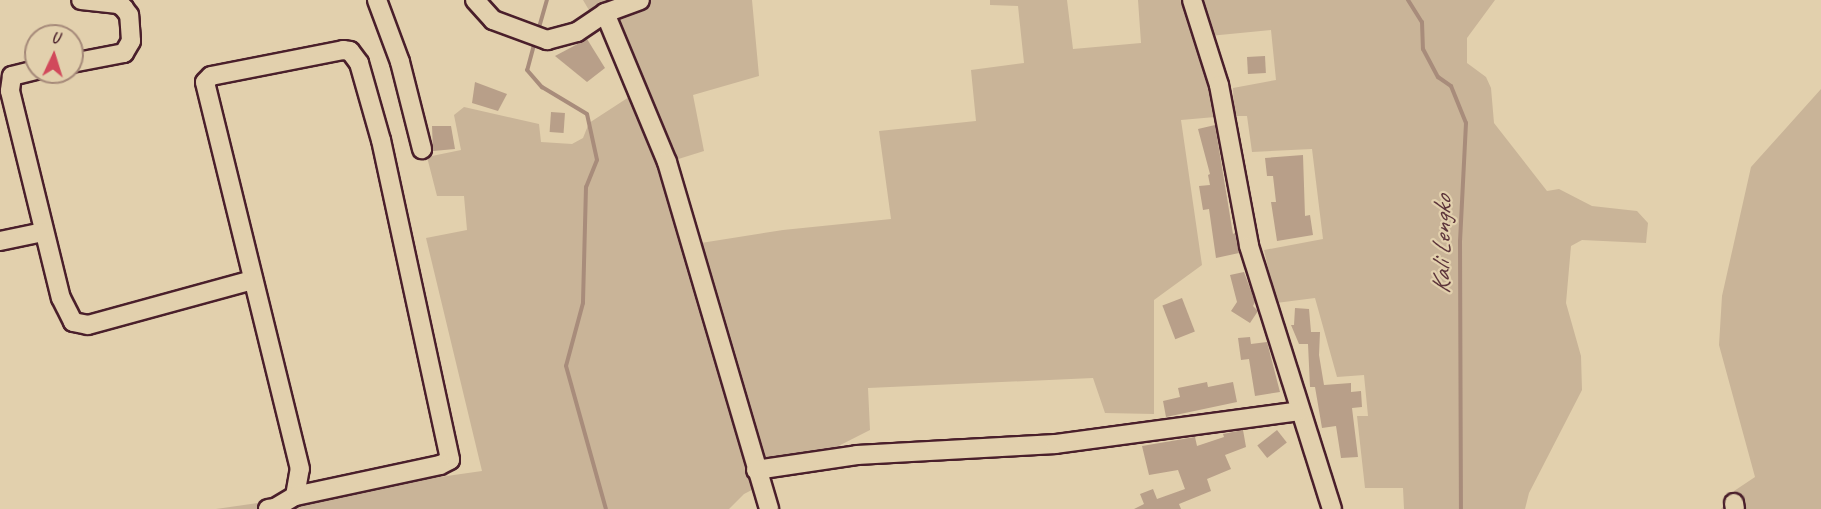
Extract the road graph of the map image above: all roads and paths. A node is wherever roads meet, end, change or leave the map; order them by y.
1 (81, 0) edge
2 (377, 0) edge
3 (474, 0) edge
4 (640, 0) edge
5 (1192, 0) edge
6 (605, 13) junction
7 (84, 61) edge
8 (24, 72) edge
9 (422, 149) dead end
10 (43, 232) junction
11 (0, 242) edge
12 (253, 280) junction
13 (1300, 411) junction
14 (756, 470) junction
15 (295, 496) junction
16 (268, 509) edge
17 (769, 509) edge
18 (1332, 509) edge

1 - 7 street
2 - 9 street
3 - 6 street
4 - 6 street
5 - 13 street
6 - 14 street
8 - 10 street
10 - 11 street
10 - 12 street
12 - 15 street
12 - 15 street
13 - 14 street
13 - 18 street
14 - 17 street
15 - 16 street

